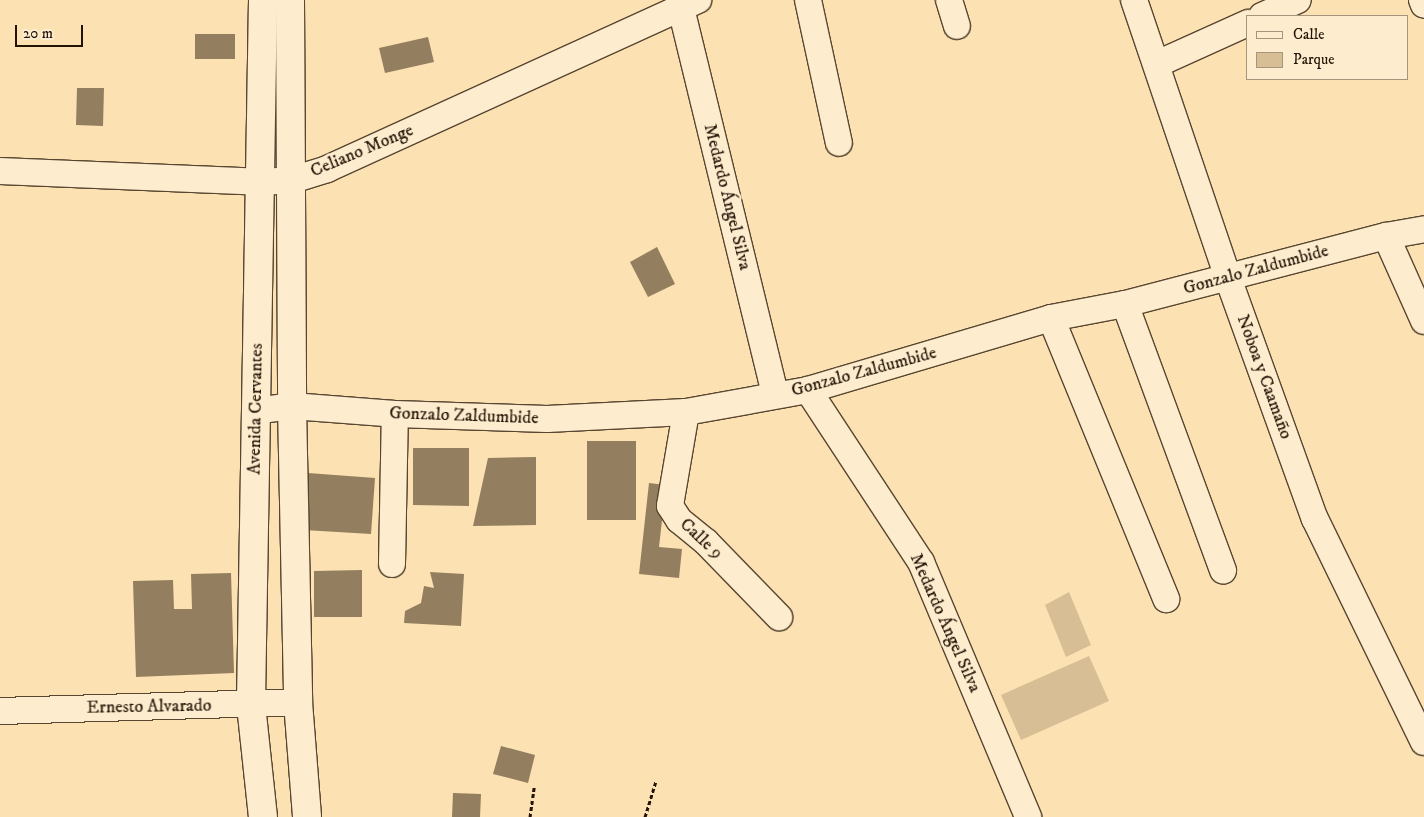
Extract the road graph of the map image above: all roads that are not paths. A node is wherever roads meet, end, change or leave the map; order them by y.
1 (263, 0) edge
2 (290, 0) edge
3 (808, 0) edge
4 (950, 0) edge
5 (1134, 0) edge
6 (1298, 0) edge
7 (1422, 0) edge
8 (686, 3) edge
9 (1424, 5) edge
10 (1264, 15) edge
11 (1246, 24) edge
12 (957, 26) dead end
13 (1157, 64) junction
14 (839, 143) dead end
15 (0, 171) edge
16 (292, 180) junction
17 (259, 182) junction
18 (1424, 229) edge
19 (1386, 236) junction
20 (1228, 278) junction
21 (1125, 304) junction
22 (1051, 318) junction
23 (1424, 320) edge
24 (808, 390) junction
25 (775, 395) junction
26 (292, 406) junction
27 (256, 411) junction
28 (686, 412) junction
29 (396, 414) junction
30 (392, 564) dead end
31 (1223, 571) dead end
32 (1166, 599) dead end
33 (779, 617) dead end
34 (298, 702) junction
35 (252, 705) junction
36 (0, 711) edge
37 (1422, 734) edge
38 (263, 817) edge
39 (307, 817) edge
40 (1028, 817) edge

1 - 17 street, Avenida Cervantes
2 - 16 street, Avenida Cervantes
3 - 14 street
4 - 12 street
5 - 13 street, Noboa y Caamaño
6 - 10 street
7 - 9 street
8 - 16 street, Celiano Monge
8 - 25 street, Medardo Ángel Silva
11 - 13 street
13 - 20 street, Noboa y Caamaño
15 - 17 street, Celiano Monge
16 - 17 street, Celiano Monge
16 - 26 street, Avenida Cervantes
17 - 27 street, Avenida Cervantes
18 - 19 street, Gonzalo Zaldumbide
19 - 20 street, Gonzalo Zaldumbide
19 - 23 street
20 - 21 street, Gonzalo Zaldumbide
20 - 37 street, Noboa y Caamaño
21 - 22 street, Gonzalo Zaldumbide
21 - 31 street
22 - 24 street, Gonzalo Zaldumbide
22 - 32 street
24 - 25 street, Gonzalo Zaldumbide
24 - 40 street, Medardo Ángel Silva
25 - 28 street, Gonzalo Zaldumbide
26 - 27 street, Gonzalo Zaldumbide
26 - 29 street, Gonzalo Zaldumbide
26 - 34 street, Avenida Cervantes
27 - 35 street, Avenida Cervantes
28 - 29 street, Gonzalo Zaldumbide
28 - 33 street, Calle 9
29 - 30 street
34 - 35 street, Ernesto Alvarado
34 - 39 street, Avenida Cervantes
35 - 36 street, Ernesto Alvarado
35 - 38 street, Avenida Cervantes

